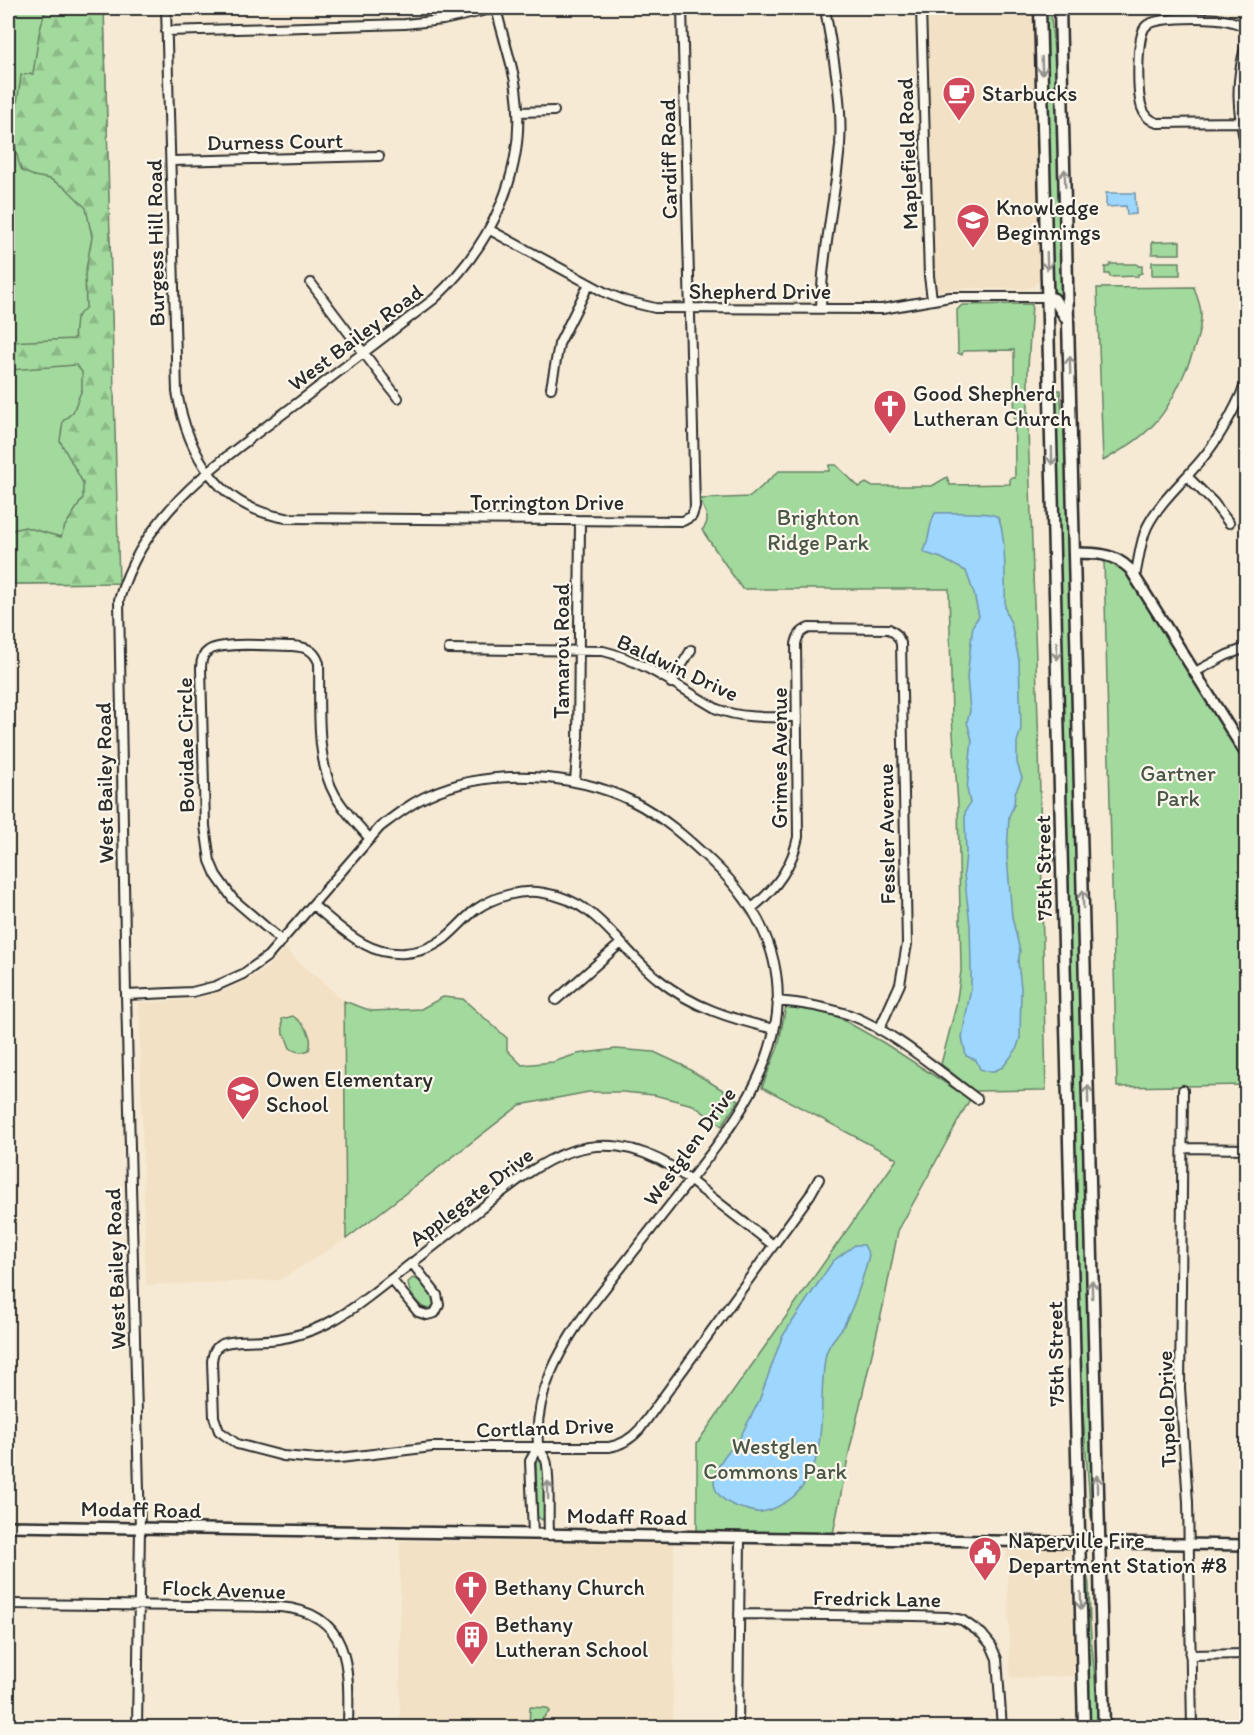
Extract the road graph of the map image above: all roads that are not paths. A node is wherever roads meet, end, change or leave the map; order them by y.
1 (166, 8) edge
2 (496, 8) edge
3 (682, 8) edge
4 (825, 8) edge
5 (921, 8) edge
6 (1040, 8) edge
7 (1060, 8) edge
8 (1246, 27) edge
9 (166, 31) junction
10 (1246, 45) edge
11 (554, 111) dead end
12 (518, 112) junction
13 (1240, 122) junction
14 (1246, 146) edge
15 (379, 156) dead end
16 (172, 161) junction
17 (490, 230) junction
18 (311, 283) dead end
19 (589, 284) junction
20 (1048, 297) junction
21 (932, 299) junction
22 (689, 309) junction
23 (821, 309) junction
24 (1068, 321) junction
25 (364, 353) junction
26 (1246, 383) edge
27 (551, 388) dead end
28 (398, 398) dead end
29 (208, 472) junction
30 (1187, 476) junction
31 (580, 521) junction
32 (1229, 523) dead end
33 (1075, 553) junction
34 (1135, 576) junction
35 (896, 634) joint
36 (1246, 648) edge
37 (449, 649) dead end
38 (579, 650) junction
39 (691, 650) dead end
40 (1195, 672) junction
41 (671, 683) junction
42 (797, 717) junction
43 (1246, 754) edge
44 (575, 782) junction
45 (370, 839) junction
46 (313, 905) junction
47 (752, 908) junction
48 (282, 941) junction
49 (621, 943) junction
50 (126, 995) junction
51 (556, 1000) dead end
52 (777, 1001) junction
53 (774, 1029) junction
54 (879, 1030) junction
55 (1184, 1090) dead end
56 (977, 1099) dead end
57 (1183, 1148) junction
58 (1246, 1149) edge
59 (819, 1179) dead end
60 (690, 1180) junction
61 (773, 1245) junction
62 (412, 1263) junction
63 (392, 1279) junction
64 (223, 1435) joint
65 (538, 1447) junction
66 (8, 1526) edge
67 (140, 1528) junction
68 (533, 1534) junction
69 (549, 1535) junction
70 (740, 1538) junction
71 (1079, 1543) junction
72 (1098, 1543) junction
73 (1188, 1544) junction
74 (1246, 1545) edge
75 (8, 1604) edge
76 (139, 1604) junction
77 (739, 1614) junction
78 (1246, 1654) edge
79 (1190, 1655) junction
80 (137, 1728) edge
81 (348, 1728) edge
82 (738, 1728) edge
83 (1002, 1728) edge
84 (1084, 1728) edge
85 (1104, 1728) edge
86 (1192, 1728) edge

1 - 9 street, Burgess Hill Road
2 - 9 street
2 - 12 street, West Bailey Road
3 - 22 street, Cardiff Road
4 - 23 street
5 - 21 street, Maplefield Road
6 -> 20 main road, 75th Street
24 -> 7 main road, 75th Street
8 - 13 street
9 - 16 street, Burgess Hill Road
10 - 13 street
11 - 12 street
12 - 17 street, West Bailey Road
13 - 14 street
15 - 16 street, Durness Court
16 - 29 street, Burgess Hill Road
17 - 19 street, Shepherd Drive
17 - 25 street, West Bailey Road
18 - 25 street
19 - 22 street, Shepherd Drive
19 - 27 street
20 - 21 street, Shepherd Drive
20 - 24 main road
20 -> 71 main road, 75th Street
21 - 23 street, Shepherd Drive
22 - 23 street, Shepherd Drive
22 - 31 street, Torrington Drive
33 -> 24 main road, 75th Street
25 - 28 street
25 - 29 street, West Bailey Road
26 - 30 street
29 - 31 street, Torrington Drive
29 - 50 street, West Bailey Road
30 - 32 street
30 - 34 street
31 - 38 street, Tamarou Road
33 - 34 street
72 -> 33 main road, 75th Street
34 - 40 street
35 - 42 street, Grimes Avenue
35 - 54 street, Fessler Avenue
36 - 40 street
37 - 38 street, Baldwin Drive
38 - 41 street, Baldwin Drive
38 - 44 street, Tamarou Road
39 - 41 street
40 - 43 street
41 - 42 street, Baldwin Drive
42 - 47 street, Grimes Avenue
44 - 45 street, Westglen Drive
44 - 47 street, Westglen Drive
45 - 46 street, Westglen Drive
45 - 48 street, Bovidae Circle
46 - 48 street, Westglen Drive
46 - 49 street
47 - 52 street, Westglen Drive
48 - 50 street, Westglen Drive
49 - 51 street
49 - 53 street
50 - 67 street, West Bailey Road
52 - 53 street, Westglen Drive
52 - 54 street
53 - 60 street, Westglen Drive
54 - 56 street
55 - 57 street, Tupelo Drive
57 - 58 street
57 - 73 street, Tupelo Drive
59 - 61 street, Cortland Drive
60 - 61 street, Applegate Drive
60 - 62 street, Applegate Drive
60 - 65 street, Westglen Drive
61 - 65 street, Cortland Drive
62 - 63 street, Applegate Drive
62 - 63 street
63 - 64 street, Applegate Drive
64 - 65 street, Cortland Drive
65 - 68 street, Westglen Drive
69 -> 65 street, Westglen Drive
66 - 67 street, Modaff Road
67 - 68 street, Modaff Road
67 - 76 street, West Bailey Road
68 - 69 street, Modaff Road
69 - 70 street, Modaff Road
70 - 71 street, Modaff Road
70 - 77 street
71 - 72 street, Modaff Road
71 -> 84 main road, 75th Street
72 - 73 street, Modaff Road
72 - 85 main road, 75th Street
73 - 74 street, Modaff Road
73 - 79 street, Tupelo Drive
75 - 76 street, Flock Avenue
76 - 80 street, West Bailey Road
76 - 81 street, Flock Avenue
77 - 82 street
77 - 83 street, Fredrick Lane
78 - 79 street
79 - 86 street, Tupelo Drive

